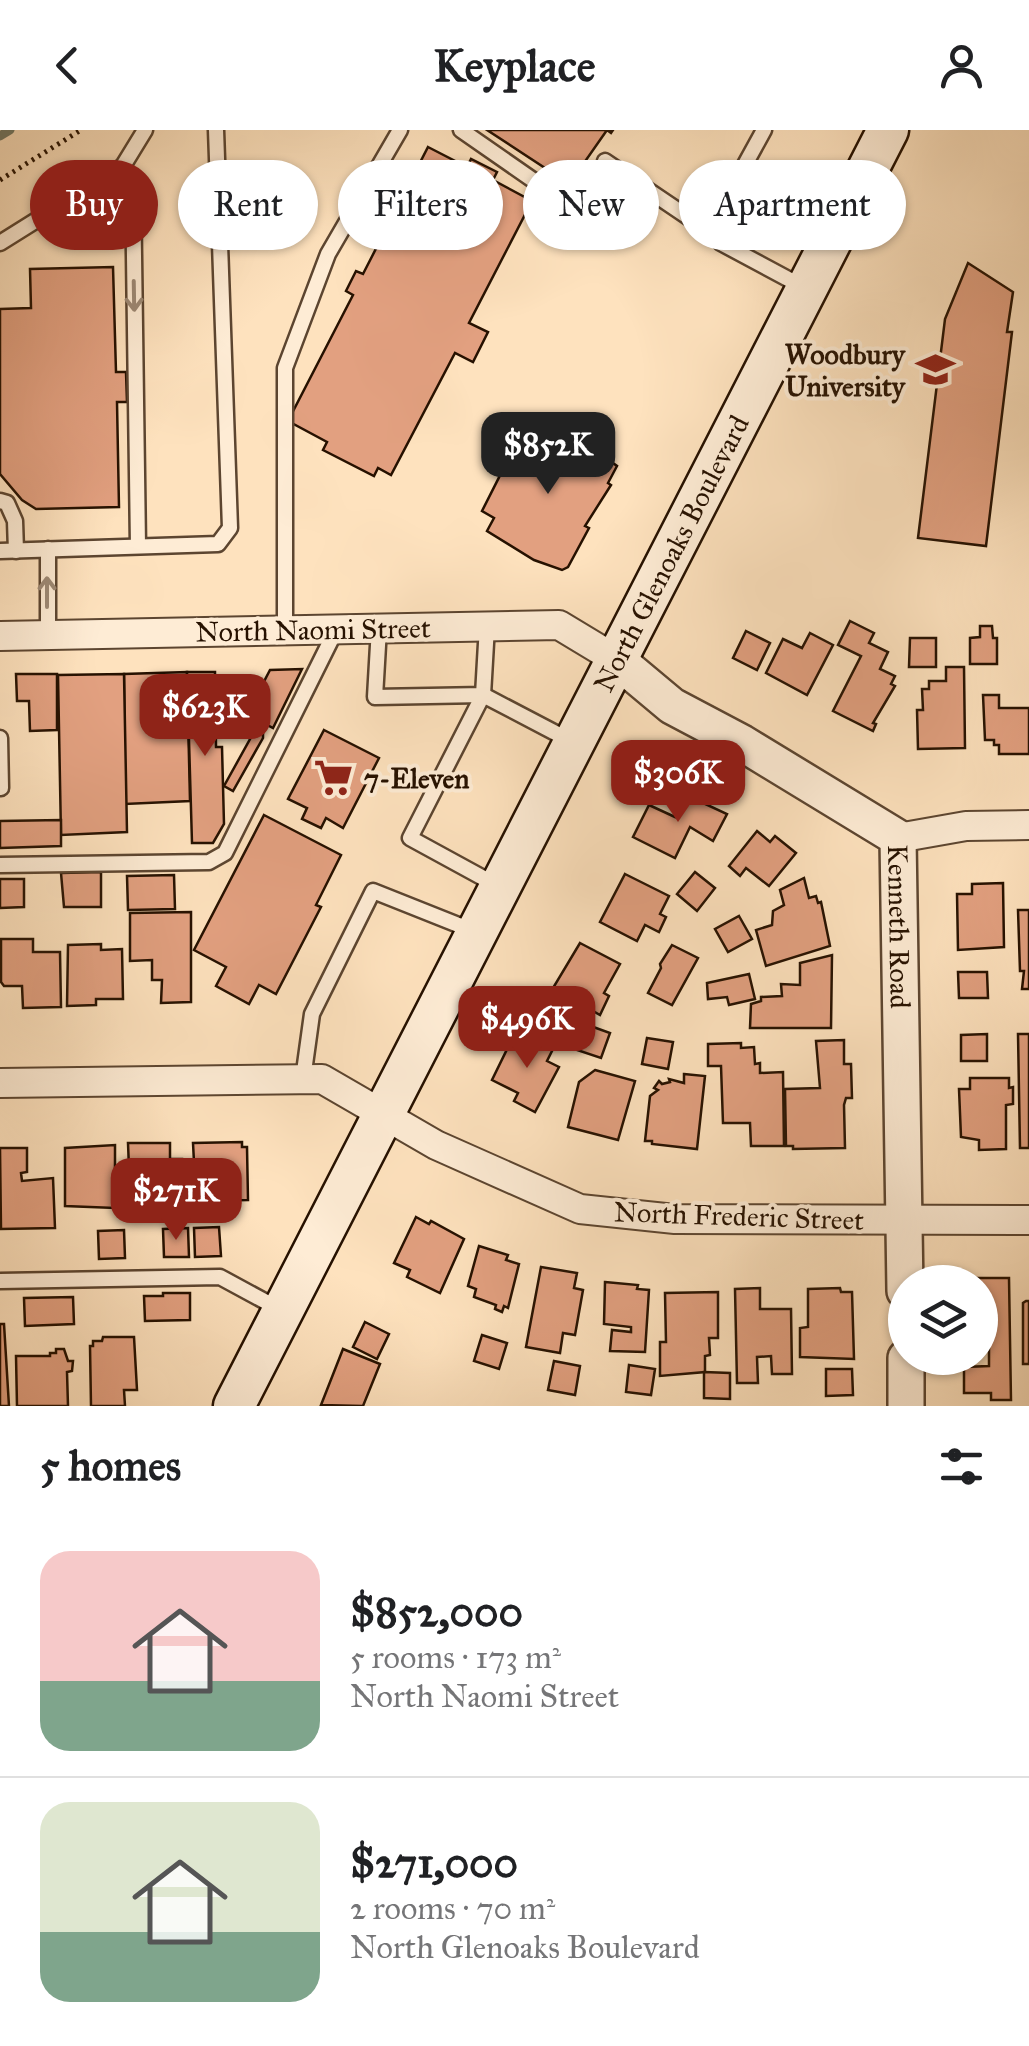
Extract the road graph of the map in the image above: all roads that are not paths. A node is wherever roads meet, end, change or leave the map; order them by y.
1 (145, 130) edge
2 (216, 130) edge
3 (400, 130) edge
4 (462, 130) edge
5 (764, 130) edge
6 (888, 130) edge
7 (127, 160) edge
8 (748, 160) edge
9 (523, 173) edge
10 (30, 223) edge
11 (0, 242) edge
12 (134, 250) edge
13 (734, 250) edge
14 (806, 288) junction
15 (0, 501) edge
16 (138, 546) junction
17 (16, 550) junction
18 (48, 550) junction
19 (0, 551) edge
20 (487, 626) junction
21 (378, 628) junction
22 (286, 630) junction
23 (336, 630) junction
24 (48, 635) junction
25 (0, 636) edge
26 (617, 660) junction
27 (483, 695) junction
28 (0, 738) edge
29 (574, 742) junction
30 (1, 788) edge
31 (1029, 826) edge
32 (898, 838) junction
33 (0, 865) edge
34 (500, 887) junction
35 (477, 932) junction
36 (303, 1079) junction
37 (0, 1083) edge
38 (383, 1115) junction
39 (1029, 1220) edge
40 (904, 1222) junction
41 (905, 1265) edge
42 (0, 1281) edge
43 (282, 1312) junction
44 (906, 1375) edge
45 (234, 1406) edge
46 (906, 1406) edge

1 - 7 lane
2 - 16 lane
3 - 22 lane
4 - 9 lane
5 - 8 lane
6 - 14 main road, North Glenoaks Boulevard
10 - 11 lane
12 -> 16 lane
13 - 14 lane
14 - 26 main road, North Glenoaks Boulevard
15 - 17 lane
16 - 18 lane
17 - 18 lane
17 - 19 lane
24 -> 18 lane
20 - 21 street, North Naomi Street
20 - 26 street, North Naomi Street
20 - 27 lane
21 - 23 street, North Naomi Street
21 - 27 lane
22 - 23 street, North Naomi Street
22 - 24 street, North Naomi Street
23 - 33 lane
24 - 25 street, North Naomi Street
26 - 29 main road, North Glenoaks Boulevard
26 - 32 street, Kenneth Road
27 - 29 lane
27 - 34 lane
28 - 30 lane
29 - 34 main road, North Glenoaks Boulevard
31 - 32 street
32 - 40 street, Kenneth Road
34 - 35 main road, North Glenoaks Boulevard
35 - 36 lane
35 - 38 main road, North Glenoaks Boulevard
36 - 37 street, North Frederic Street
36 - 38 street, North Frederic Street
38 - 40 street, North Frederic Street
38 - 43 main road, North Glenoaks Boulevard
39 - 40 street, North Frederic Street
40 - 41 street, Kenneth Road
42 - 43 lane
43 - 45 main road, North Glenoaks Boulevard
44 - 46 street

